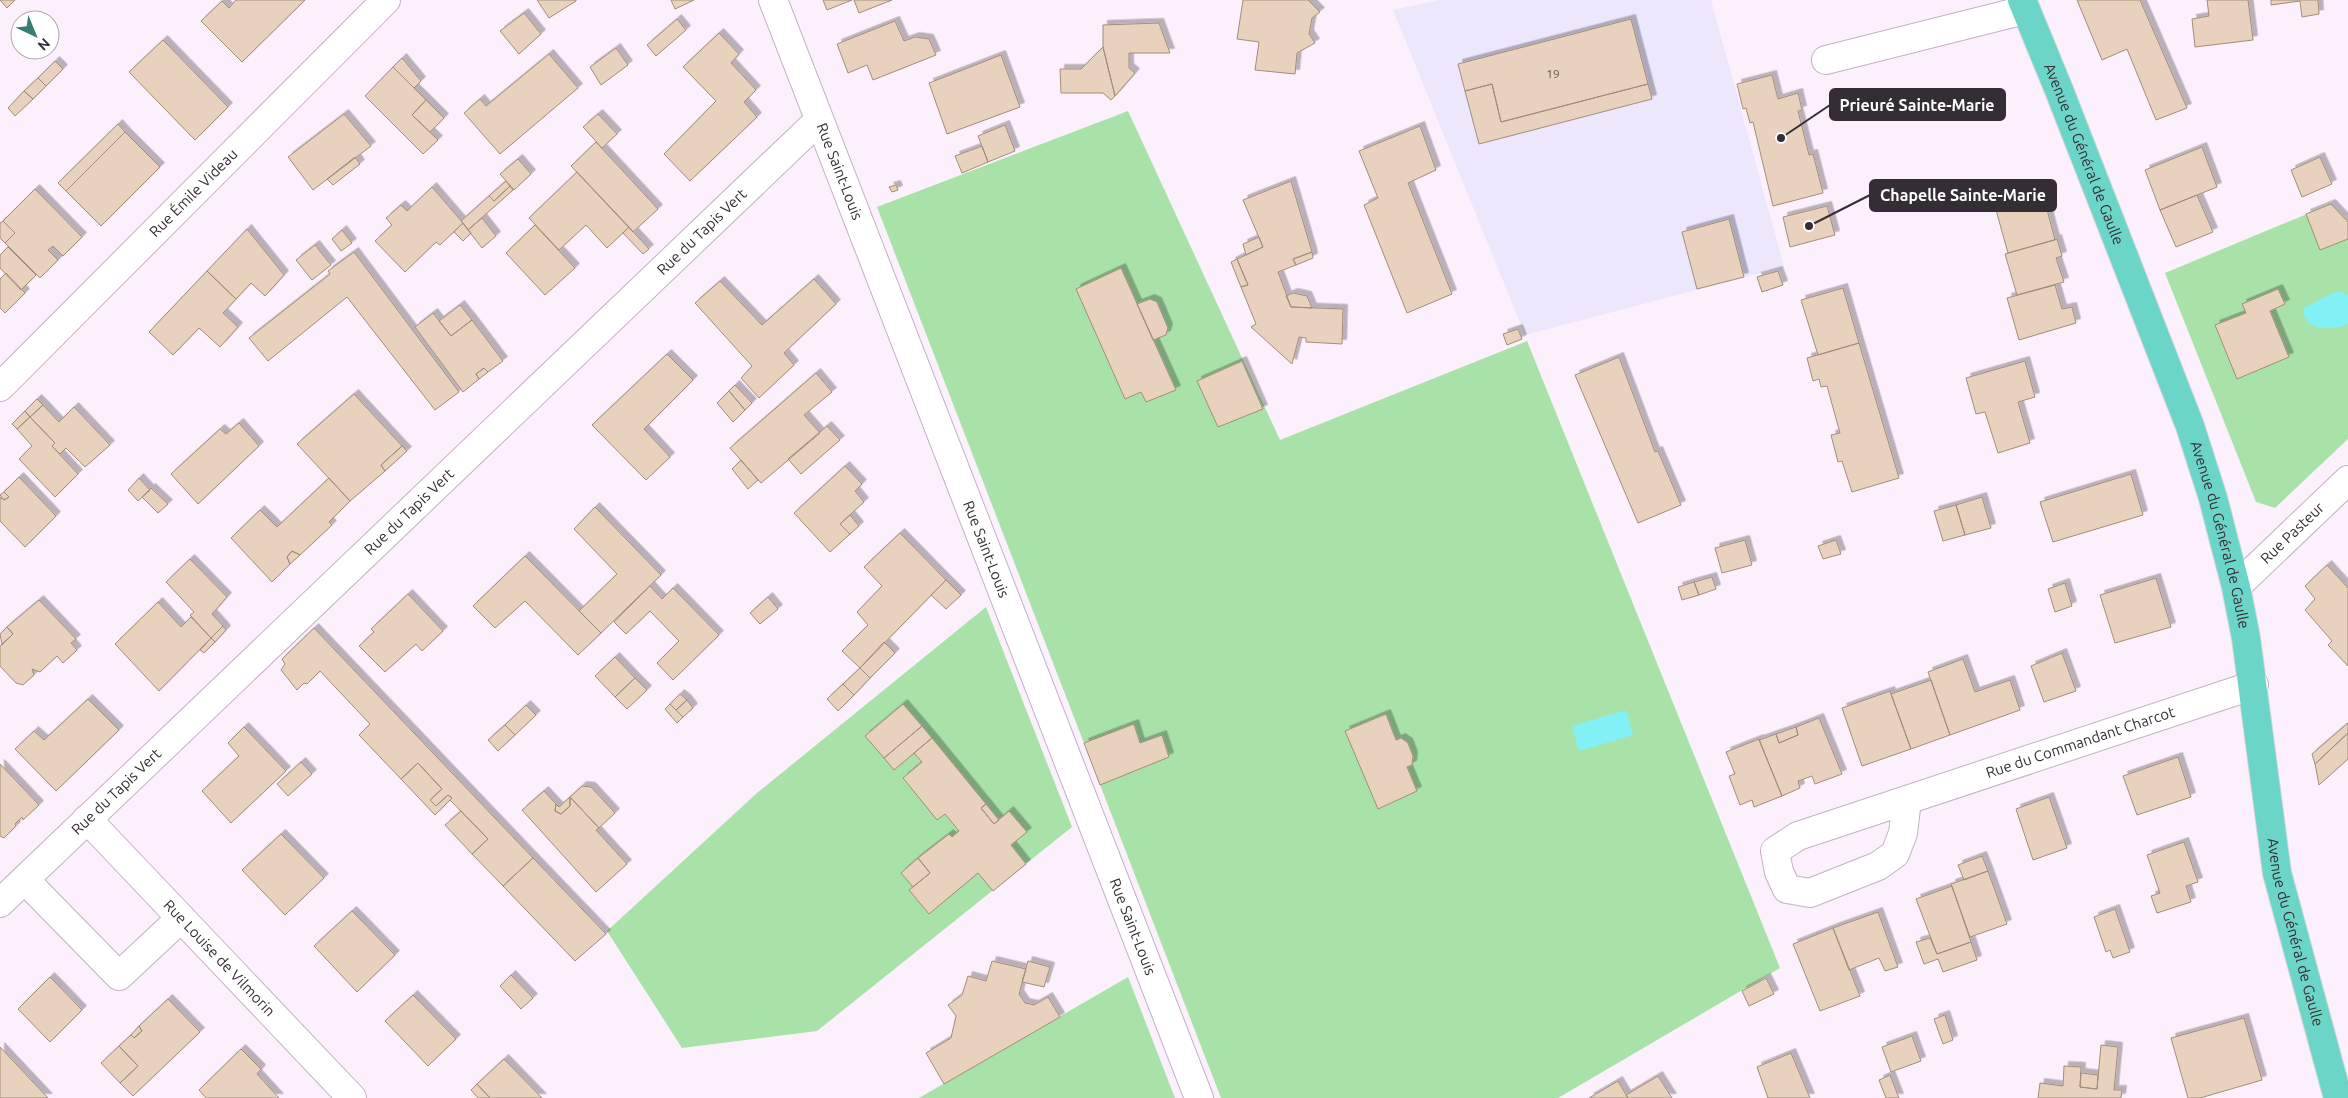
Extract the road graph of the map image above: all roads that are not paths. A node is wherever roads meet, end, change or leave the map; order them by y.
1 (386, 0) edge
2 (773, 0) edge
3 (2024, 5) edge
4 (1826, 60) dead end
5 (818, 121) junction
6 (0, 387) edge
7 (2348, 480) edge
8 (2236, 587) junction
9 (2254, 685) junction
10 (1907, 800) junction
11 (86, 819) junction
12 (24, 880) junction
13 (0, 903) edge
14 (181, 918) junction
15 (2341, 1093) edge
16 (352, 1098) edge
17 (1199, 1098) edge

1 - 6 street, Rue Émile Videau
2 - 5 street, Rue Saint-Louis
3 - 4 street
3 - 8 main road, Avenue du Général de Gaulle
5 - 11 street, Rue du Tapis Vert
5 - 17 street, Rue Saint-Louis
7 - 8 street, Rue Pasteur
8 - 9 main road, Avenue du Général de Gaulle
9 - 10 street, Rue du Commandant Charcot
9 - 15 main road, Avenue du Général de Gaulle
10 - 10 street, Rue du Commandant Charcot
11 - 12 street, Rue du Tapis Vert
11 - 14 street, Rue Louise de Vilmorin
12 - 13 street, Rue du Tapis Vert
12 - 14 street
14 - 16 street, Rue Louise de Vilmorin

